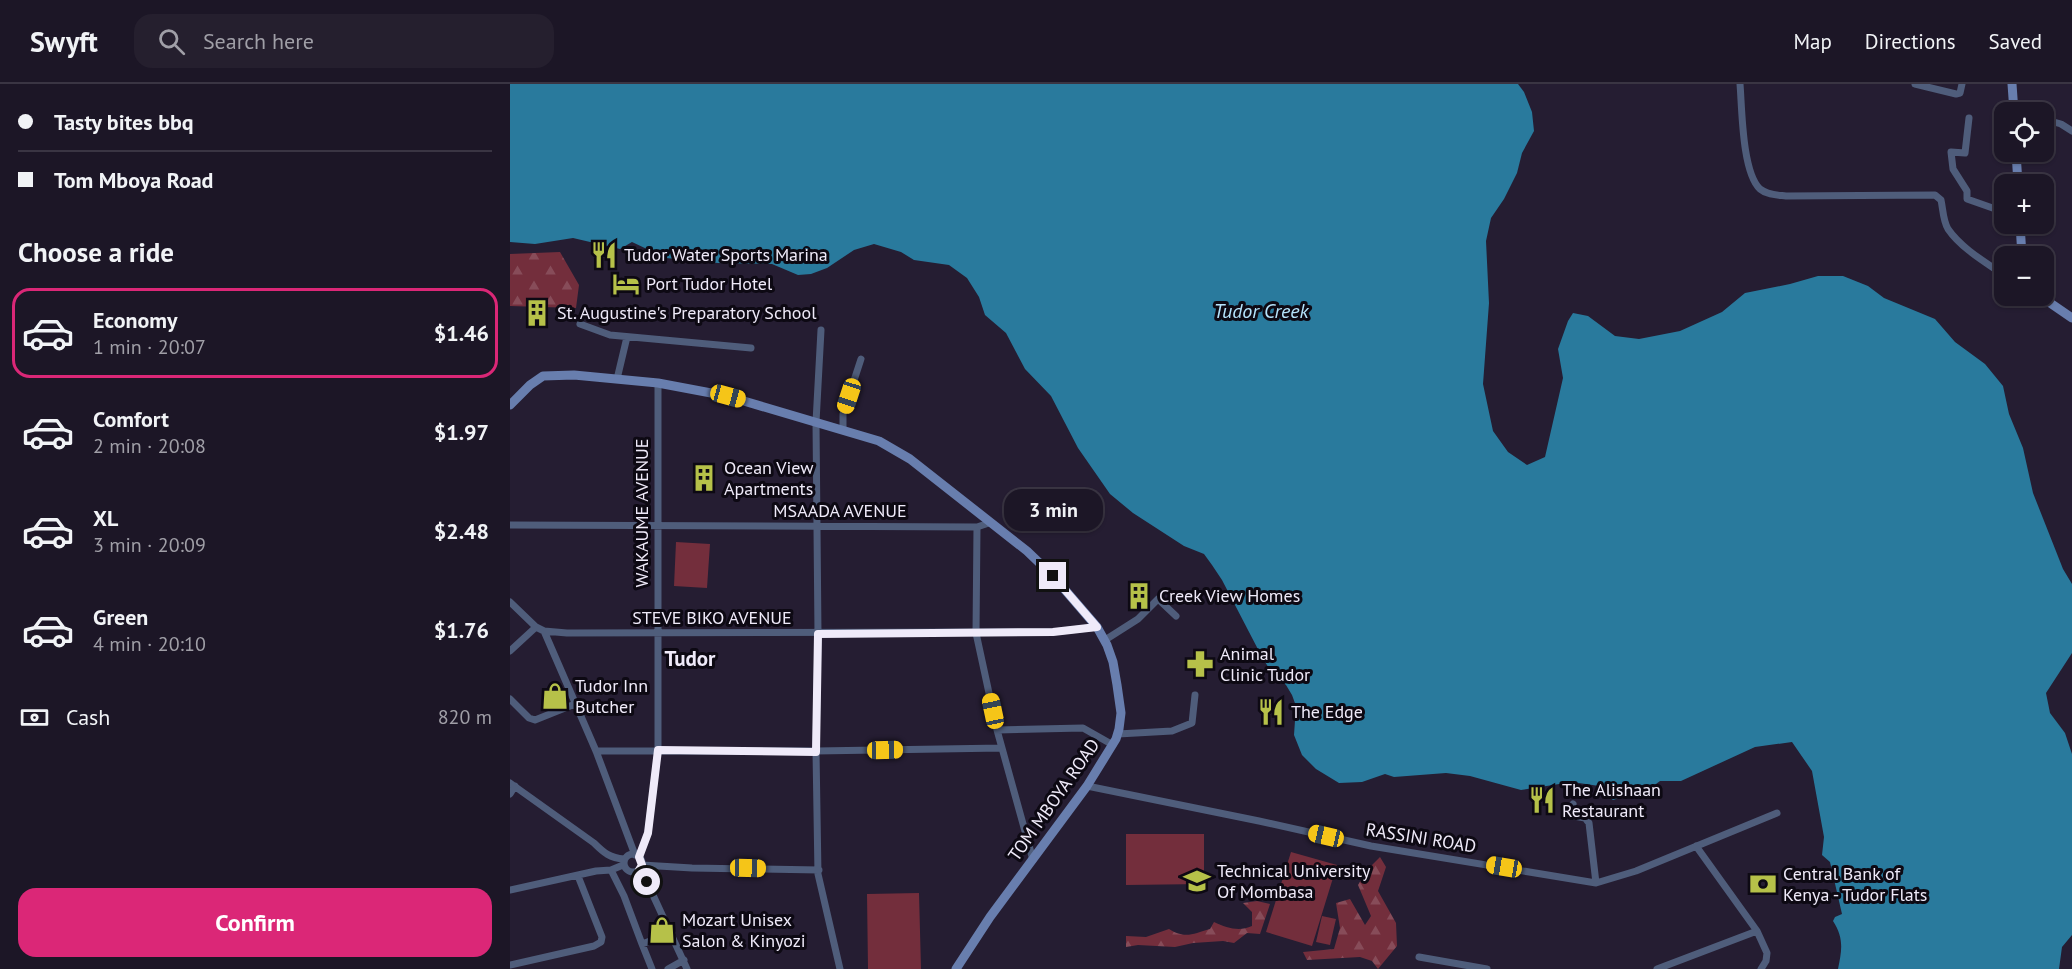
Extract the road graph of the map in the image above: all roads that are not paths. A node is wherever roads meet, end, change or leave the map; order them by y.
1 (1740, 84) edge
2 (1915, 84) edge
3 (1962, 84) edge
4 (2012, 84) edge
5 (2013, 102) edge
6 (1969, 118) dead end
7 (2054, 122) edge
8 (2072, 131) edge
9 (1994, 208) edge
10 (1994, 268) edge
11 (2054, 306) edge
12 (2072, 318) edge
13 (580, 324) dead end
14 (821, 330) dead end
15 (627, 337) junction
16 (751, 348) dead end
17 (861, 359) dead end
18 (617, 379) junction
19 (658, 383) junction
20 (510, 405) edge
21 (816, 422) junction
22 (843, 430) junction
23 (989, 522) junction
24 (510, 525) edge
25 (657, 525) junction
26 (817, 527) junction
27 (976, 527) junction
28 (510, 602) edge
29 (1176, 616) dead end
30 (1097, 627) junction
31 (540, 629) junction
32 (657, 633) junction
33 (976, 633) junction
34 (818, 634) junction
35 (1105, 640) junction
36 (510, 651) edge
37 (1195, 695) dead end
38 (510, 699) edge
39 (575, 704) junction
40 (997, 730) junction
41 (1118, 734) junction
42 (1113, 745) junction
43 (1002, 748) junction
44 (596, 750) junction
45 (658, 750) junction
46 (816, 752) junction
47 (512, 785) edge
48 (1088, 786) junction
49 (510, 794) edge
50 (1573, 804) dead end
51 (1777, 813) dead end
52 (1696, 846) junction
53 (606, 854) junction
54 (637, 856) junction
55 (1033, 860) junction
56 (624, 862) junction
57 (640, 868) junction
58 (609, 869) junction
59 (819, 870) junction
60 (578, 876) junction
61 (1596, 883) junction
62 (510, 890) edge
63 (1756, 931) junction
64 (672, 933) junction
65 (642, 945) junction
66 (1419, 957) dead end
67 (684, 960) junction
68 (510, 965) edge
69 (1472, 968) edge
70 (652, 969) edge
71 (669, 969) edge
72 (687, 969) edge
73 (840, 969) edge
74 (956, 969) edge
75 (1487, 969) edge
76 (1657, 969) edge
77 (1761, 969) edge

1 - 10 street
2 - 3 street
4 - 5 main road
6 - 9 street
7 - 8 street
11 - 12 main road
13 - 15 street
14 - 21 street
15 - 16 street
15 - 18 street
17 - 22 street
18 - 19 main road, TOM MBOYA ROAD
18 - 20 main road, TOM MBOYA ROAD
19 - 21 main road, TOM MBOYA ROAD
19 - 25 street, WAKAUME AVENUE
21 - 22 main road, TOM MBOYA ROAD
21 - 26 street
22 - 23 main road, TOM MBOYA ROAD
23 - 27 street, MSAADA AVENUE
23 - 30 main road, TOM MBOYA ROAD
24 - 25 street, MSAADA AVENUE
25 - 26 street, MSAADA AVENUE
25 - 32 street, WAKAUME AVENUE
26 - 27 street, MSAADA AVENUE
26 - 34 street
27 - 33 street
28 - 31 street
29 - 35 street
30 - 33 street, STEVE BIKO AVENUE
30 - 35 main road, TOM MBOYA ROAD
31 - 32 street, STEVE BIKO AVENUE
31 - 36 street
31 - 39 street
32 - 34 street, STEVE BIKO AVENUE
32 - 45 street, WAKAUME AVENUE
33 - 34 street, STEVE BIKO AVENUE
33 - 40 street
34 - 46 street
35 - 41 main road, TOM MBOYA ROAD
37 - 41 street
38 - 39 street
39 - 44 street
40 - 42 street
40 - 43 street
41 - 42 main road, TOM MBOYA ROAD
42 - 48 main road, TOM MBOYA ROAD
43 - 46 street
43 - 55 street
44 - 45 street
44 - 54 street
45 - 46 street
45 - 54 street, WAKAUME AVENUE
46 - 59 street
47 - 49 street
47 - 53 street
48 - 55 main road, TOM MBOYA ROAD
48 - 61 street, RASSINI ROAD
50 - 61 street
51 - 52 street, RASSINI ROAD
52 - 61 street, RASSINI ROAD
52 - 63 street
53 - 56 street
53 - 58 street
54 - 56 street
54 - 57 street
55 - 74 main road, TOM MBOYA ROAD
56 - 57 street
56 - 58 street
57 - 59 street
57 - 64 street
58 - 60 street
58 - 65 street
59 - 73 street
60 - 62 street
60 - 68 street
63 - 76 street
63 - 77 street
64 - 65 street
64 - 67 street
65 - 70 street
66 - 69 street
67 - 71 street
67 - 72 street
69 - 75 street

